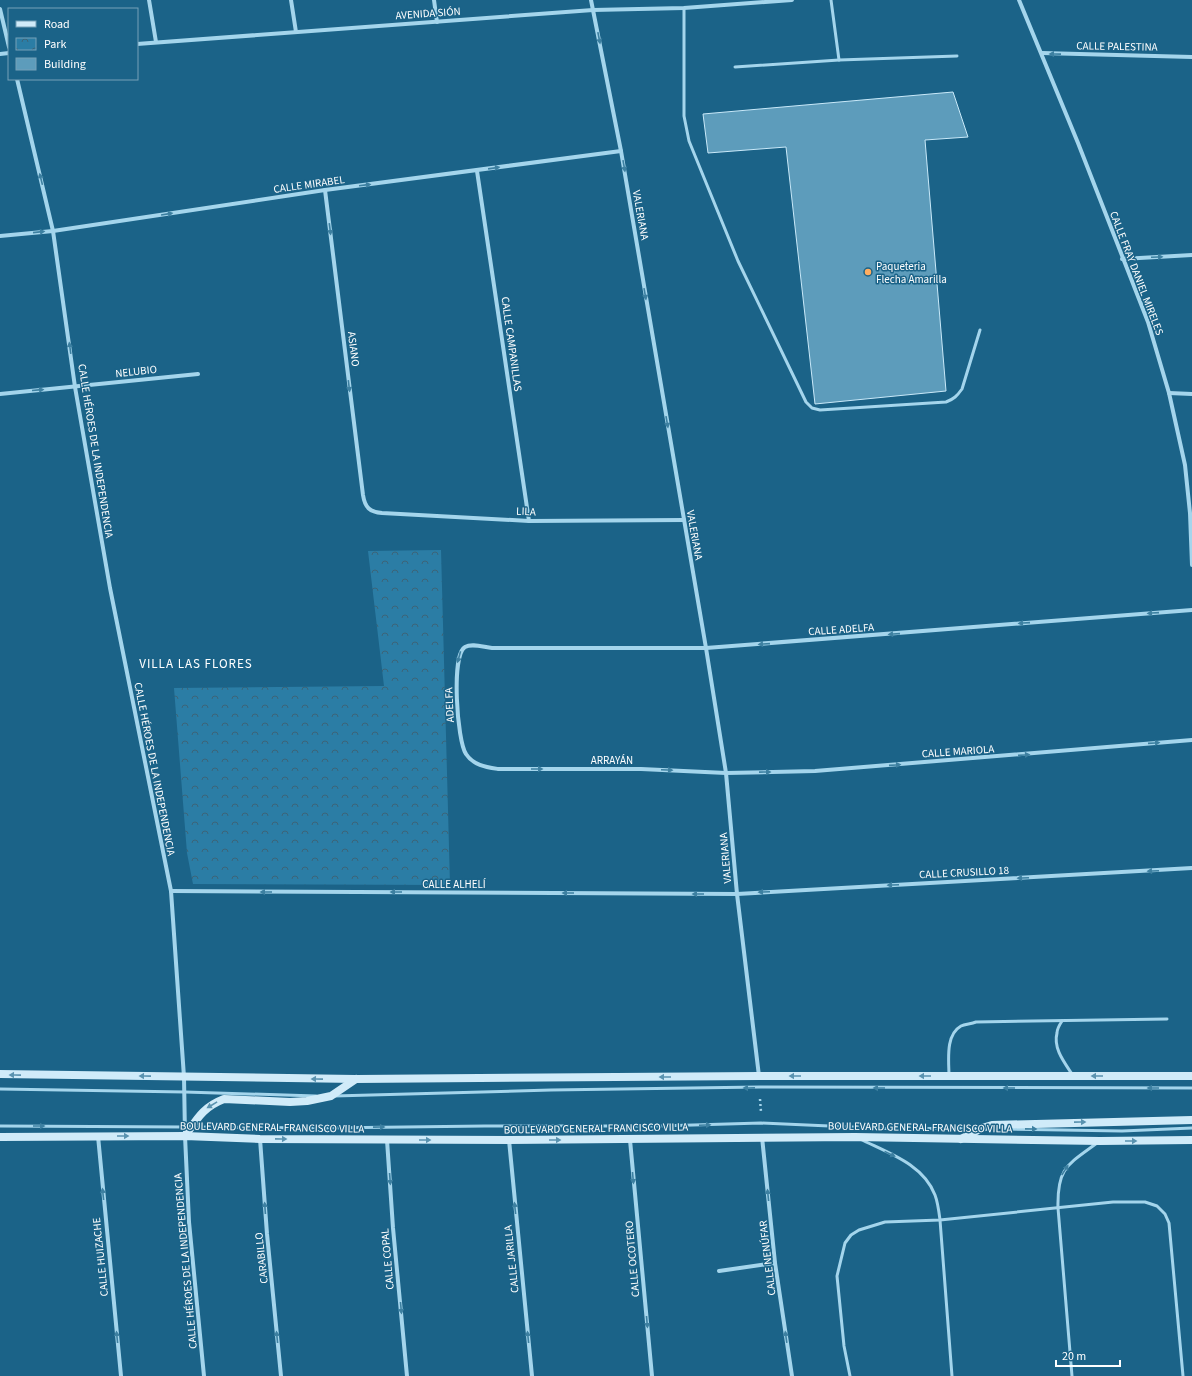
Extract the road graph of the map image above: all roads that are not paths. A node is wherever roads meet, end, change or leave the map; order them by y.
1 (149, 0) edge
2 (292, 0) edge
3 (434, 0) edge
4 (591, 0) edge
5 (792, 0) edge
6 (831, 0) edge
7 (1019, 0) edge
8 (684, 8) junction
9 (0, 9) edge
10 (593, 10) junction
11 (437, 22) junction
12 (296, 32) junction
13 (156, 42) junction
14 (8, 43) edge
15 (138, 44) edge
16 (1042, 53) junction
17 (957, 56) dead end
18 (1192, 57) edge
19 (840, 60) junction
20 (735, 68) dead end
21 (17, 80) edge
22 (621, 151) junction
23 (477, 170) junction
24 (325, 190) junction
25 (53, 231) junction
26 (0, 236) edge
27 (1192, 255) edge
28 (1122, 259) junction
29 (980, 330) dead end
30 (198, 374) dead end
31 (75, 387) junction
32 (1170, 393) junction
33 (0, 394) edge
34 (1192, 394) edge
35 (368, 509) joint
36 (684, 520) junction
37 (529, 521) junction
38 (1192, 565) edge
39 (1192, 610) edge
40 (492, 648) joint
41 (706, 648) junction
42 (1192, 740) edge
43 (498, 769) joint
44 (726, 773) junction
45 (1192, 868) edge
46 (171, 891) junction
47 (737, 894) junction
48 (1167, 1019) dead end
49 (1062, 1021) junction
50 (0, 1074) edge
51 (759, 1076) junction
52 (949, 1076) junction
53 (1073, 1076) junction
54 (1192, 1076) edge
55 (184, 1077) junction
56 (356, 1079) junction
57 (1192, 1088) edge
58 (0, 1089) edge
59 (185, 1092) junction
60 (330, 1096) junction
61 (1192, 1120) edge
62 (0, 1126) edge
63 (189, 1127) junction
64 (982, 1128) junction
65 (1192, 1128) edge
66 (98, 1136) junction
67 (185, 1136) junction
68 (0, 1137) edge
69 (762, 1137) junction
70 (855, 1137) junction
71 (260, 1139) junction
72 (961, 1139) junction
73 (387, 1140) junction
74 (509, 1140) junction
75 (630, 1140) junction
76 (1192, 1140) edge
77 (1100, 1141) junction
78 (1058, 1208) junction
79 (940, 1220) junction
80 (775, 1263) junction
81 (719, 1271) dead end
82 (121, 1376) edge
83 (204, 1376) edge
84 (281, 1376) edge
85 (407, 1376) edge
86 (532, 1376) edge
87 (652, 1376) edge
88 (792, 1376) edge
89 (850, 1376) edge
90 (952, 1376) edge
91 (1072, 1376) edge
92 (1183, 1376) edge

1 - 13 street
2 - 12 street
3 - 11 street
4 - 10 street, VALERIANA
5 - 8 street, AVENIDA SIÓN
6 - 19 lane
7 - 16 street, CALLE FRAY DANIEL MIRELES
8 - 10 street, AVENIDA SIÓN
8 - 29 lane
9 - 14 street
10 - 11 street, AVENIDA SIÓN
10 -> 22 street, VALERIANA
11 - 12 street, AVENIDA SIÓN
12 - 13 street, AVENIDA SIÓN
13 - 15 street, AVENIDA SIÓN
18 -> 16 street, CALLE PALESTINA
16 - 28 street, CALLE FRAY DANIEL MIRELES
17 - 19 lane
19 - 20 lane
25 -> 21 street, CALLE HÉROES DE LA INDEPENDENCIA
23 -> 22 street, CALLE MIRABEL
22 -> 36 street, VALERIANA
24 -> 23 street, CALLE MIRABEL
23 - 37 street, CALLE CAMPANILLAS
25 -> 24 street, CALLE MIRABEL
24 -> 35 street, ASIANO
26 -> 25 street, CALLE MIRABEL
31 -> 25 street, CALLE HÉROES DE LA INDEPENDENCIA
28 -> 27 street
28 - 32 street, CALLE FRAY DANIEL MIRELES
30 - 31 street, NELUBIO
33 -> 31 street, NELUBIO
31 - 46 street, CALLE HÉROES DE LA INDEPENDENCIA
32 - 34 street
32 - 38 street, CALLE FRAY DANIEL MIRELES
35 - 37 street, LILA
36 - 37 street, LILA
36 - 41 street, VALERIANA
39 -> 41 street, CALLE ADELFA
40 - 41 street, CALLE ADELFA
40 -> 43 street, ADELFA
41 - 44 street, VALERIANA
44 -> 42 street, CALLE MARIOLA
43 -> 44 street, ARRAYÁN
44 - 47 street, VALERIANA
45 -> 47 street, CALLE CRUSILLO 18
47 -> 46 street, CALLE ALHELÍ
46 - 55 street, CALLE HÉROES DE LA INDEPENDENCIA
47 - 51 street, VALERIANA
48 - 49 lane
49 - 52 lane
49 - 53 lane
55 -> 50 main road
52 -> 51 main road
51 -> 56 main road
52 - 53 main road
54 -> 53 main road
56 -> 55 main road
55 - 59 street, CALLE HÉROES DE LA INDEPENDENCIA
56 - 60 main road
57 -> 60 lane
58 - 59 lane
59 - 60 lane
59 - 63 street, CALLE HÉROES DE LA INDEPENDENCIA
60 -> 63 main road
64 -> 61 main road
62 -> 63 lane
63 -> 64 lane
63 - 67 main road
64 -> 65 lane
64 - 72 main road
66 -> 67 main road, BOULEVARD GENERAL FRANCISCO VILLA
66 - 68 main road, BOULEVARD GENERAL FRANCISCO VILLA
82 -> 66 street, CALLE HUIZACHE
67 - 71 main road, BOULEVARD GENERAL FRANCISCO VILLA
67 - 83 street, CALLE HÉROES DE LA INDEPENDENCIA
69 - 70 main road, BOULEVARD GENERAL FRANCISCO VILLA
69 - 75 main road, BOULEVARD GENERAL FRANCISCO VILLA
80 -> 69 street, CALLE NENÚFAR
70 - 72 main road, BOULEVARD GENERAL FRANCISCO VILLA
70 -> 79 lane
71 -> 73 main road, BOULEVARD GENERAL FRANCISCO VILLA
84 -> 71 street, CARABILLO
72 - 77 main road, BOULEVARD GENERAL FRANCISCO VILLA
73 -> 74 main road, BOULEVARD GENERAL FRANCISCO VILLA
73 -> 85 street, CALLE COPAL
74 -> 75 main road, BOULEVARD GENERAL FRANCISCO VILLA
86 -> 74 street, CALLE JARILLA
75 -> 87 street, CALLE OCOTERO
77 -> 76 main road, BOULEVARD GENERAL FRANCISCO VILLA
78 -> 77 lane
78 - 79 lane
78 - 91 lane
78 - 92 lane
79 - 89 lane
79 - 90 lane
80 - 81 street
88 -> 80 street, CALLE NENÚFAR

